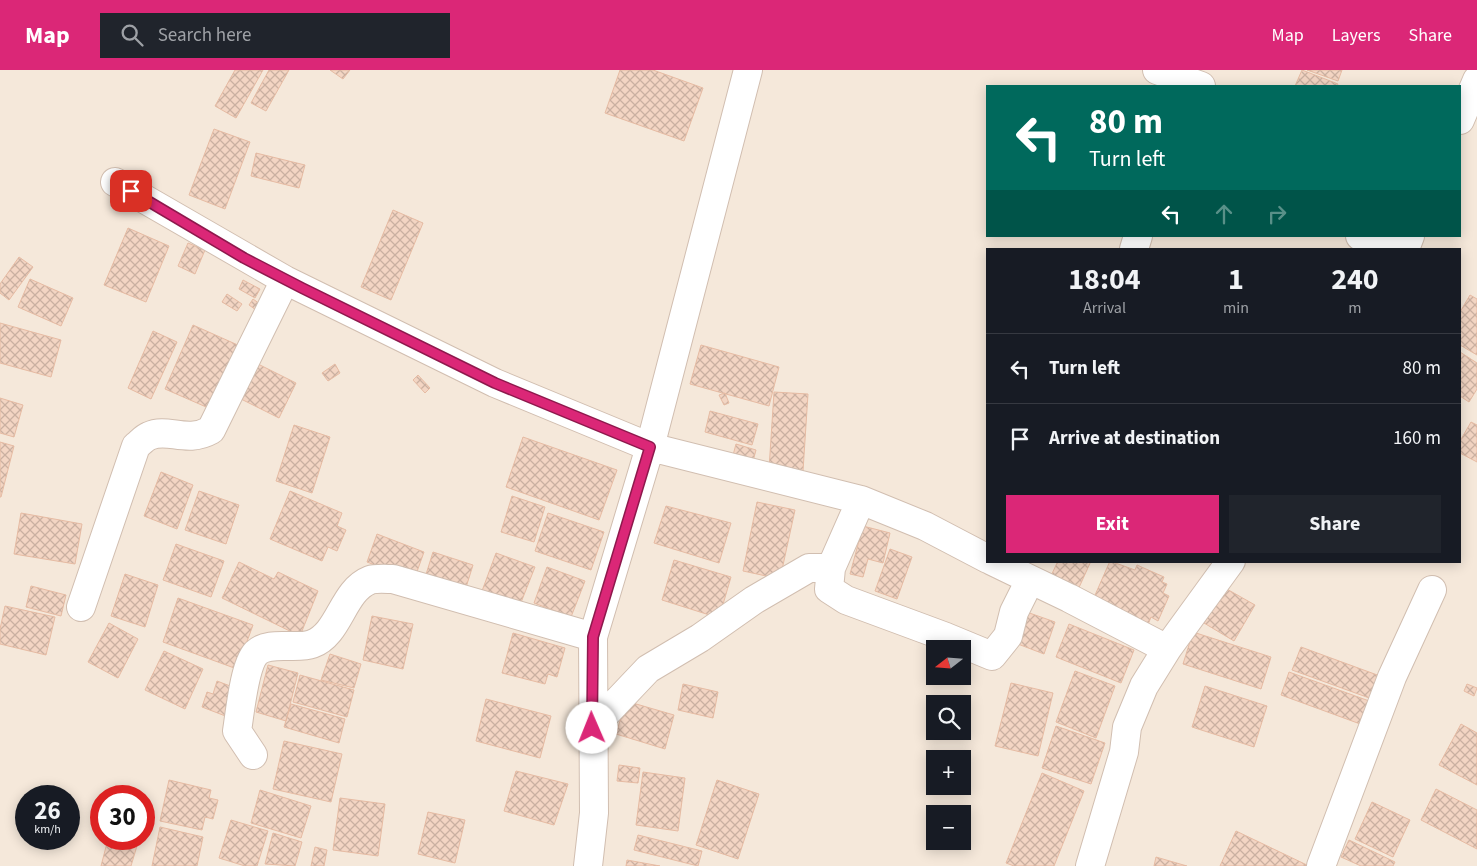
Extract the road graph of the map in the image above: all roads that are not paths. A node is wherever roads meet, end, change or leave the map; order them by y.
1 (748, 70) edge
2 (1157, 70) edge
3 (1203, 80) edge
4 (1477, 80) edge
5 (1461, 118) edge
6 (115, 182) dead end
7 (1362, 237) edge
8 (1386, 248) edge
9 (285, 280) junction
10 (650, 447) junction
11 (861, 500) junction
12 (986, 558) edge
13 (996, 563) edge
14 (1230, 563) edge
15 (831, 568) junction
16 (1030, 580) junction
17 (1432, 590) dead end
18 (81, 607) dead end
19 (593, 637) junction
20 (1167, 649) junction
21 (592, 728) junction
22 (253, 755) dead end
23 (588, 866) edge
24 (1090, 866) edge
25 (1321, 866) edge

1 - 10 street
2 - 3 street
4 - 5 street
6 - 9 street
7 - 8 street
9 - 10 street
9 - 18 street
10 - 11 street
10 - 19 street
11 - 12 street
11 - 15 street
13 - 16 street
14 - 20 street
15 - 16 street
15 - 21 street
16 - 20 street
17 - 25 street
19 - 21 street
19 - 22 street
20 - 24 street
21 - 23 street

